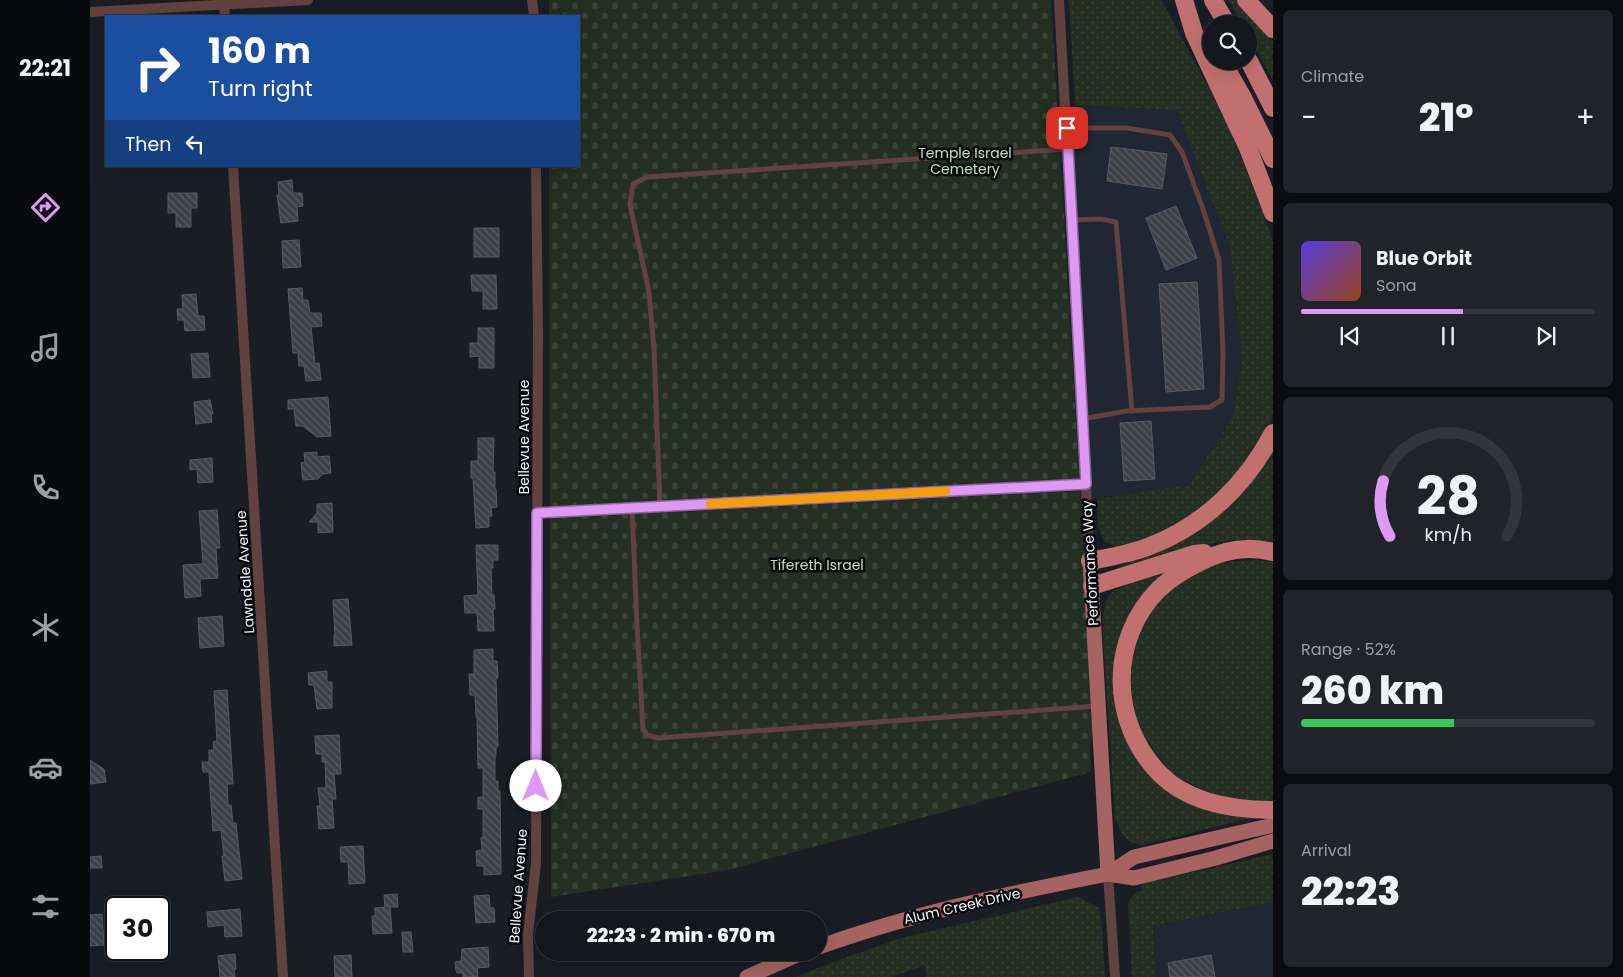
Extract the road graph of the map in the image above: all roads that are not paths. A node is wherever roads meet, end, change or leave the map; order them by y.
1 (308, 0) edge
2 (532, 0) edge
3 (1059, 0) edge
4 (1185, 0) edge
5 (1213, 0) edge
6 (1246, 0) edge
7 (224, 4) junction
8 (90, 12) edge
9 (225, 15) edge
10 (534, 15) edge
11 (1222, 15) edge
12 (1202, 27) edge
13 (1273, 29) edge
14 (1227, 70) edge
15 (1254, 70) edge
16 (1273, 108) edge
17 (1067, 128) junction
18 (1068, 149) junction
19 (1273, 159) edge
20 (233, 167) edge
21 (536, 167) edge
22 (1273, 213) edge
23 (1072, 220) junction
24 (1132, 411) junction
25 (1082, 420) junction
26 (1273, 433) edge
27 (1086, 484) junction
28 (660, 506) junction
29 (632, 508) junction
30 (537, 513) junction
31 (1228, 550) junction
32 (1273, 552) edge
33 (1090, 560) junction
34 (1092, 586) junction
35 (1098, 706) junction
36 (1273, 810) edge
37 (1273, 824) edge
38 (1273, 841) edge
39 (1108, 874) junction
40 (827, 944) edge
41 (783, 961) edge
42 (283, 977) edge
43 (529, 977) edge
44 (747, 977) edge
45 (1115, 977) edge

1 - 7 street
2 - 10 street
3 - 17 street, Performance Way
4 - 12 highway
4 - 22 highway
5 - 11 highway
6 - 13 highway
7 - 8 street
7 - 9 street
14 - 19 highway
15 - 16 highway
17 - 18 street, Performance Way
17 - 24 lane
18 - 23 street, Performance Way
18 - 28 lane
20 - 42 street, Lawndale Avenue
21 - 30 street, Bellevue Avenue
23 - 24 lane
23 - 25 street, Performance Way
24 - 25 lane
25 - 27 street, Performance Way
26 - 33 highway
27 - 28 lane
27 - 33 street, Performance Way
28 - 29 lane
29 - 30 lane
29 - 35 lane
30 - 43 street, Bellevue Avenue
31 - 32 highway
31 - 34 highway
31 - 36 highway
33 - 34 main road, Performance Way
34 - 35 main road, Performance Way
35 - 39 main road, Performance Way
37 - 39 main road, Alum Creek Drive
38 - 39 main road, Alum Creek Drive
39 - 40 main road, Alum Creek Drive
39 - 45 street, Performance Way
41 - 44 main road

